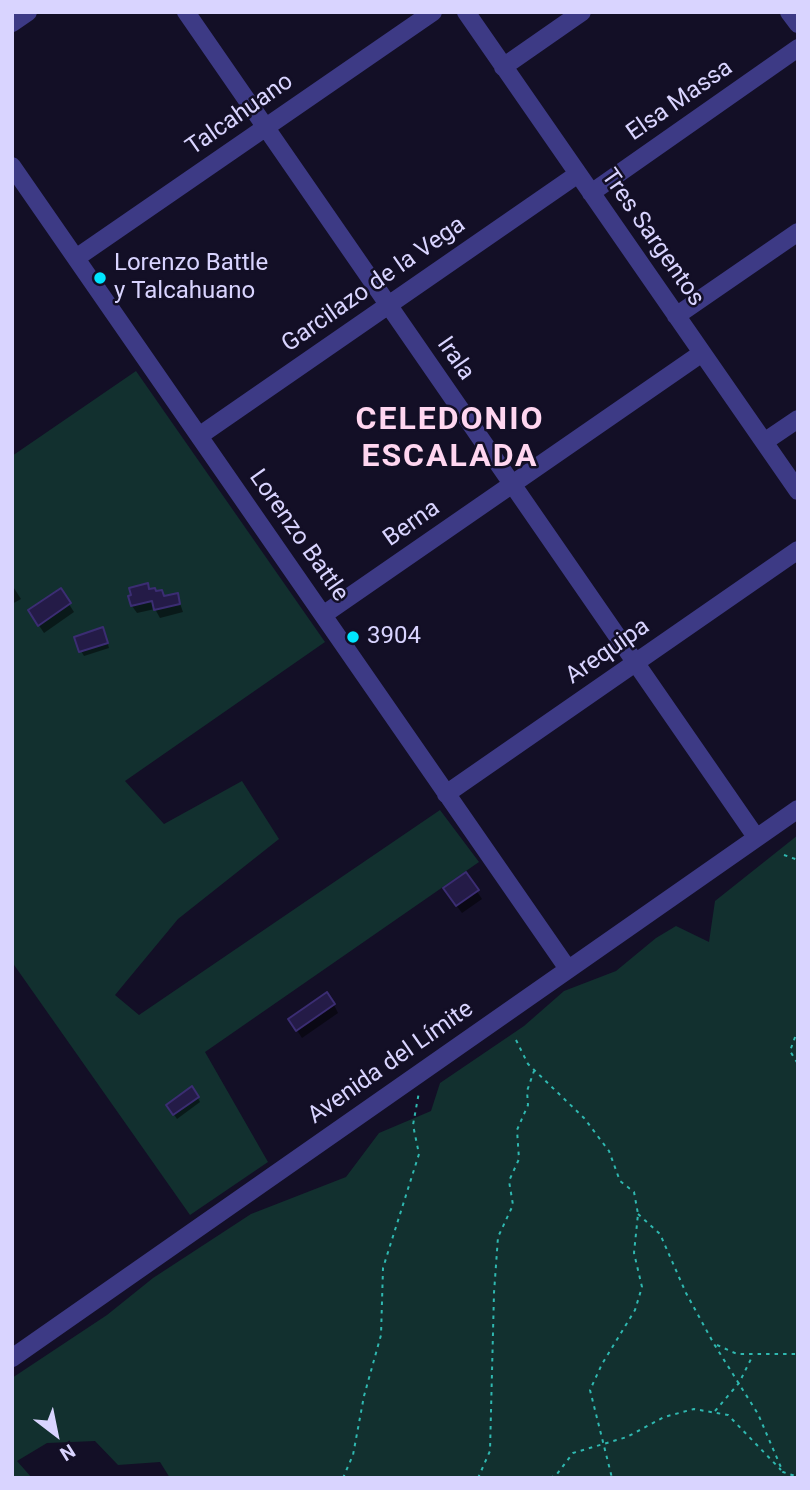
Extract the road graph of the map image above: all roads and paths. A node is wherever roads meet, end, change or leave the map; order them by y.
1 (28, 12) edge
2 (187, 12) edge
3 (432, 12) edge
4 (466, 12) edge
5 (582, 12) edge
6 (789, 12) edge
7 (12, 23) edge
8 (798, 24) edge
9 (798, 48) edge
10 (503, 67) junction
11 (265, 128) junction
12 (12, 166) edge
13 (578, 174) junction
14 (591, 193) junction
15 (798, 232) edge
16 (76, 258) junction
17 (388, 305) junction
18 (676, 316) junction
19 (702, 353) junction
20 (798, 419) edge
21 (199, 436) junction
22 (764, 442) junction
23 (512, 484) junction
24 (798, 491) edge
25 (798, 550) edge
26 (323, 615) junction
27 (635, 663) junction
28 (446, 794) junction
29 (798, 809) edge
30 (756, 837) junction
31 (784, 855) dead end
32 (798, 860) edge
33 (568, 969) junction
34 (798, 1029) edge
35 (516, 1040) dead end
36 (798, 1064) edge
37 (534, 1070) junction
38 (423, 1084) dead end
39 (638, 1214) junction
40 (714, 1344) junction
41 (753, 1354) junction
42 (798, 1354) edge
43 (12, 1358) edge
44 (739, 1383) junction
45 (714, 1413) junction
46 (603, 1444) junction
47 (783, 1472) junction
48 (798, 1477) edge
49 (343, 1478) edge
50 (478, 1478) edge
51 (550, 1478) edge
52 (613, 1478) edge

1 - 7 street
2 - 11 street, Irala
3 - 11 street, Talcahuano
4 - 10 street, Tres Sargentos
5 - 10 street
6 - 8 street
9 - 14 street, Elsa Massa
10 - 13 street, Tres Sargentos
11 - 16 street, Talcahuano
11 - 17 street, Irala
12 - 16 street, Lorenzo Battle
13 - 14 street, Tres Sargentos
13 - 17 street, Garcilazo de la Vega
14 - 18 street, Tres Sargentos
15 - 18 street
16 - 21 street, Lorenzo Battle
17 - 21 street, Garcilazo de la Vega
17 - 23 street, Irala
18 - 19 street, Tres Sargentos
19 - 22 street, Tres Sargentos
19 - 23 street, Berna
20 - 22 street
21 - 26 street, Lorenzo Battle
22 - 24 street, Tres Sargentos
23 - 26 street, Berna
23 - 27 street, Irala
25 - 27 street, Arequipa
26 - 28 street, Lorenzo Battle
27 - 28 street, Arequipa
27 - 30 street, Irala
28 - 33 street, Lorenzo Battle
29 - 30 street, Avenida del Límite
30 - 33 street, Avenida del Límite
31 - 32 path
33 - 43 street, Avenida del Límite
34 - 36 path
35 - 37 path
37 - 39 path
37 - 50 path
38 - 49 path
39 - 40 path
39 - 46 path
40 - 41 path
40 - 44 path
41 - 42 path
41 - 44 path
44 - 45 path
44 - 47 path
45 - 46 path
45 - 47 path
46 - 51 path
46 - 52 path
47 - 48 path

